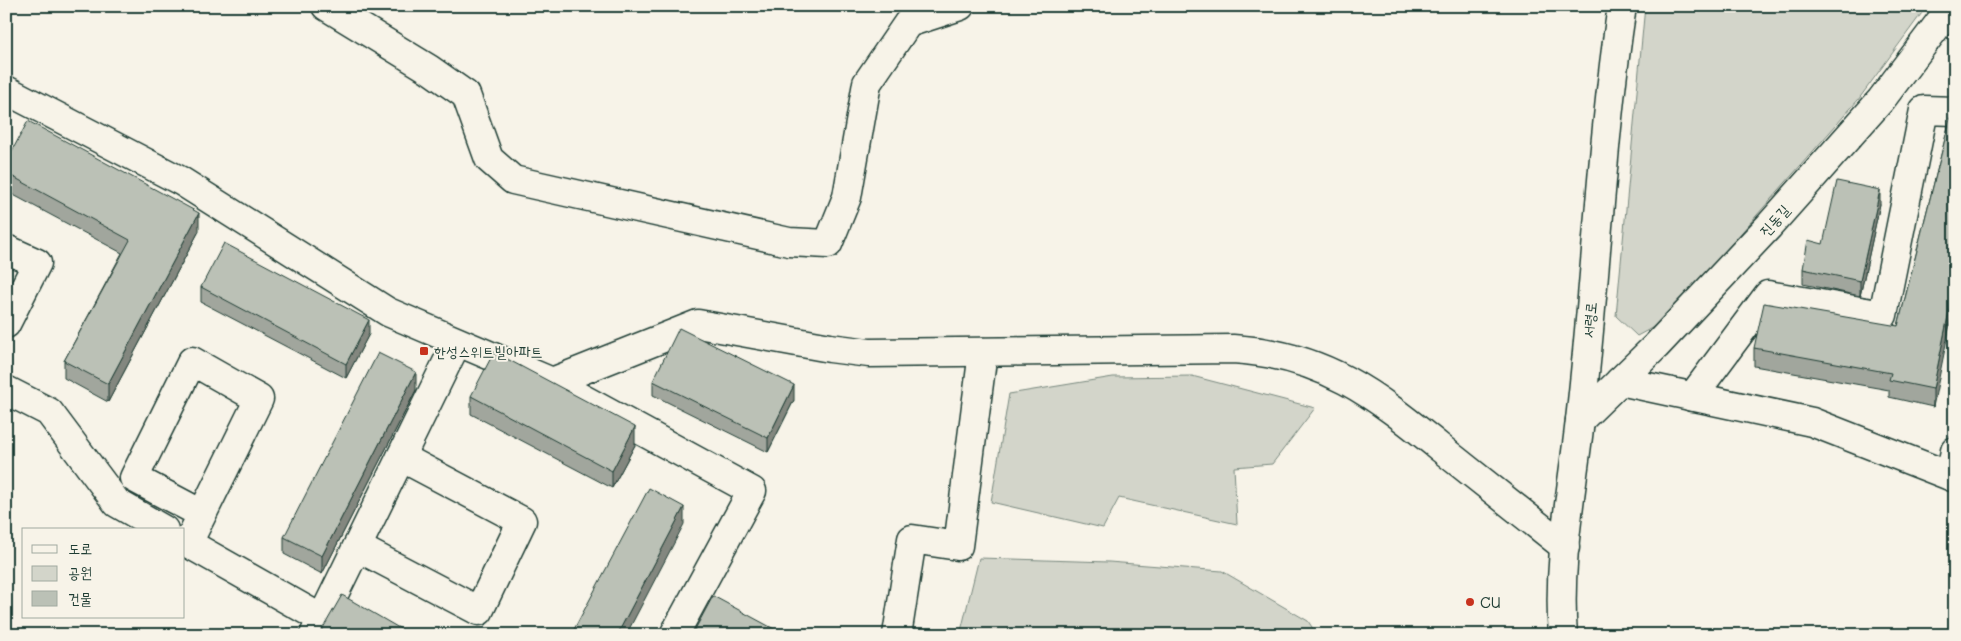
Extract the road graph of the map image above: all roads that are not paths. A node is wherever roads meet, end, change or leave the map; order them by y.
1 (326, 6) edge
2 (960, 6) edge
3 (1622, 6) edge
4 (1952, 6) edge
5 (926, 11) edge
6 (6, 90) edge
7 (1955, 111) edge
8 (6, 249) edge
9 (6, 324) edge
10 (457, 342) junction
11 (983, 352) junction
12 (1620, 381) junction
13 (552, 382) junction
14 (6, 390) edge
15 (1692, 396) junction
16 (1580, 420) junction
17 (401, 457) junction
18 (1953, 468) edge
19 (202, 514) junction
20 (161, 528) edge
21 (186, 542) edge
22 (357, 547) junction
23 (1564, 547) junction
24 (318, 627) edge
25 (674, 635) edge
26 (896, 635) edge
27 (1563, 635) edge

1 - 5 street
2 - 5 street
3 - 16 street, 서령로
4 - 12 street, 진동길
6 - 10 street
7 - 15 street
8 - 9 street
10 - 13 street
10 - 17 street
11 - 13 street
11 - 23 street
11 - 26 street
12 - 15 street
12 - 16 street, 진동길
13 - 25 street
14 - 20 street
15 - 18 street
16 - 23 street, 서령로
17 - 22 street
17 - 22 street
19 - 19 street
19 - 21 street
21 - 24 street
22 - 24 street
23 - 27 street, 서령로

